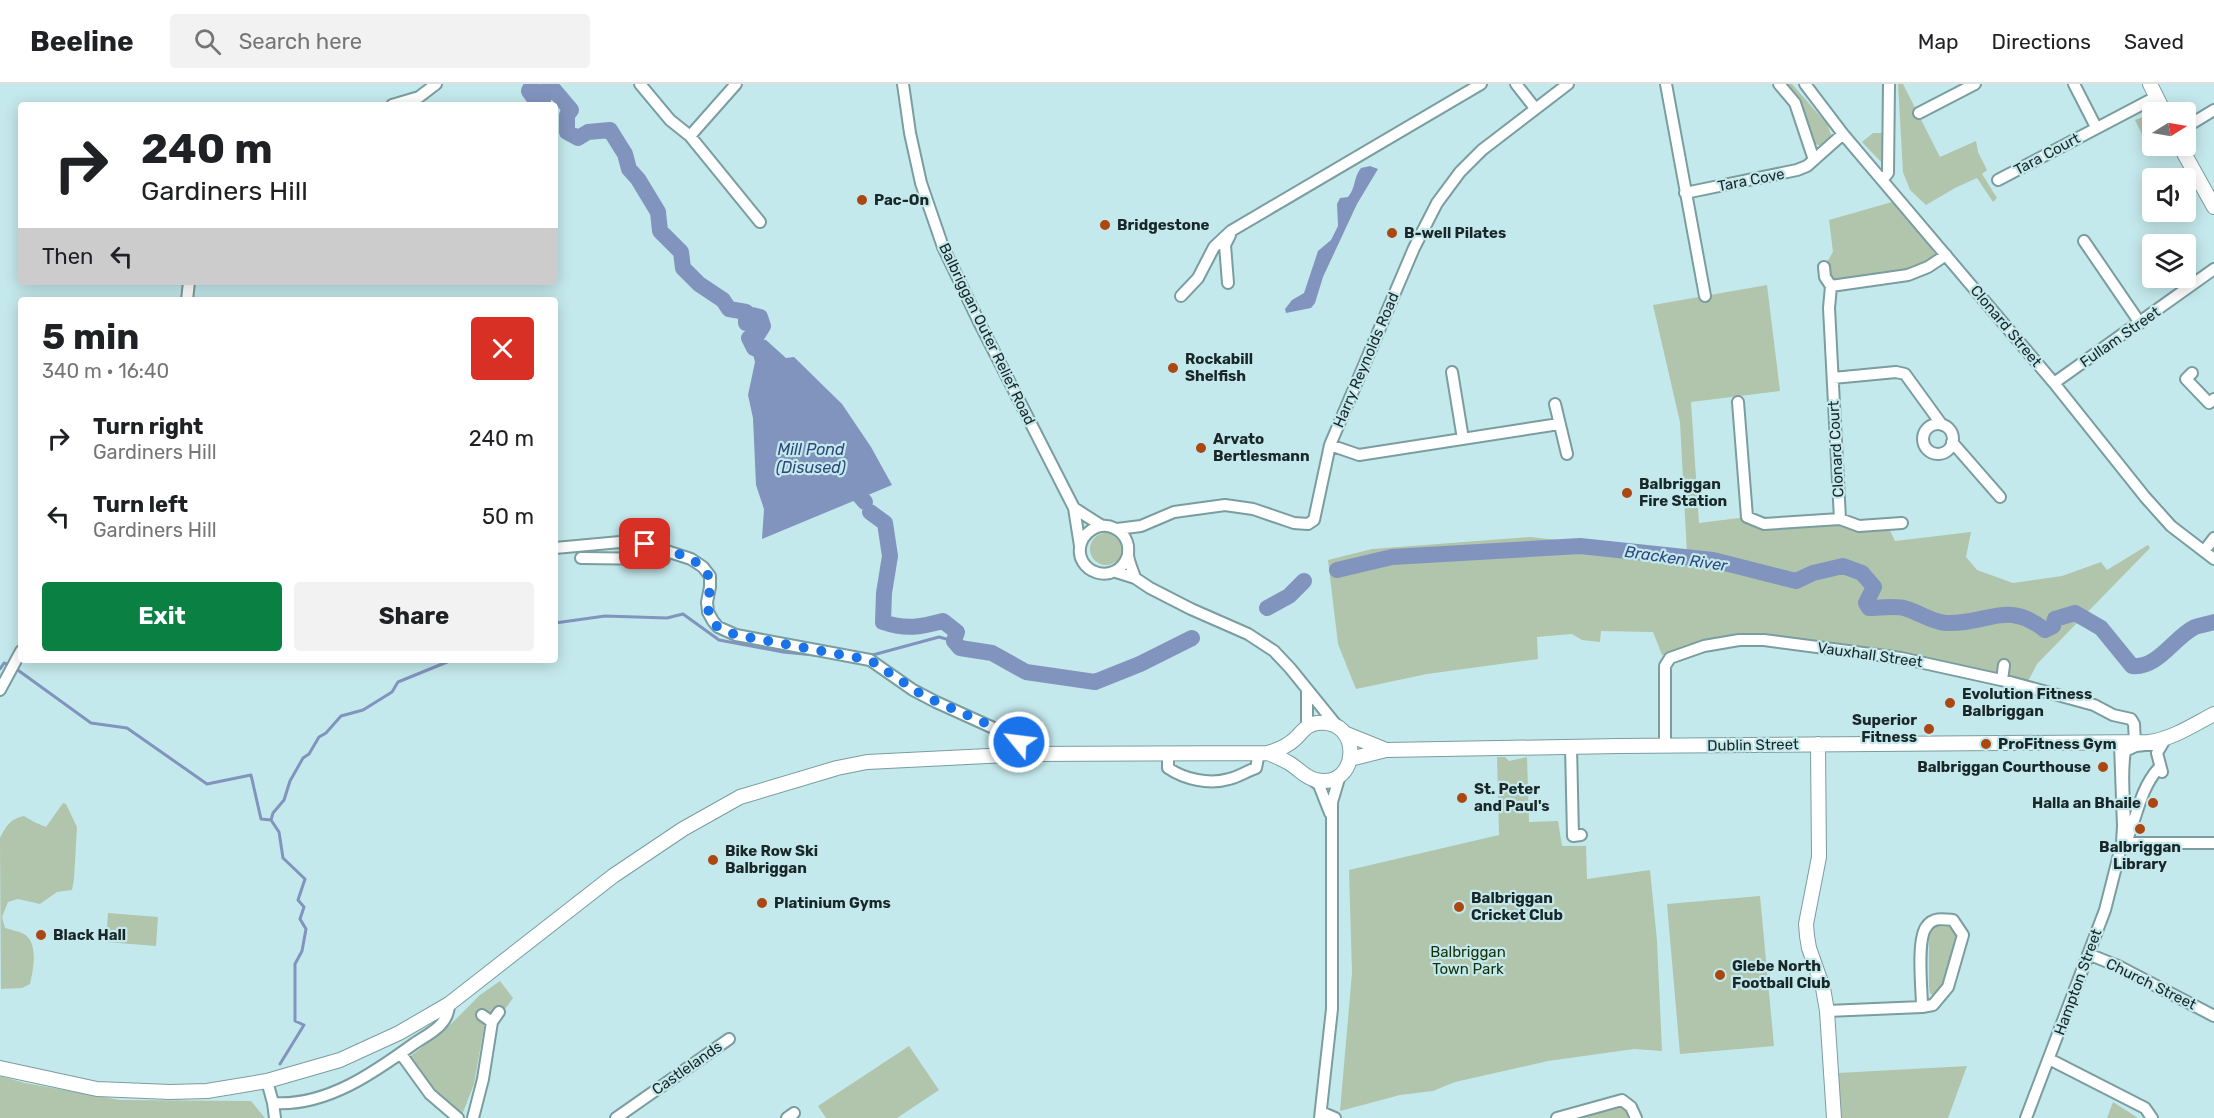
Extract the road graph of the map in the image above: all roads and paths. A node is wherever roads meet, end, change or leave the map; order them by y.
1 (436, 84) edge
2 (640, 84) edge
3 (736, 84) edge
4 (903, 84) edge
5 (1481, 84) edge
6 (1516, 84) edge
7 (1568, 84) edge
8 (1666, 84) edge
9 (1779, 84) edge
10 (1805, 84) edge
11 (1888, 84) edge
12 (1975, 84) edge
13 (2074, 84) edge
14 (2150, 84) edge
15 (2156, 97) junction
16 (401, 102) edge
17 (2159, 102) edge
18 (1535, 108) junction
19 (2214, 110) edge
20 (1919, 113) dead end
21 (2196, 121) edge
22 (2096, 128) junction
23 (1843, 134) junction
24 (690, 136) junction
25 (2186, 156) edge
26 (1814, 160) junction
27 (1882, 180) junction
28 (1998, 180) dead end
29 (1685, 193) junction
30 (2214, 207) edge
31 (760, 222) dead end
32 (1233, 229) junction
33 (2084, 241) dead end
34 (1946, 255) junction
35 (1824, 267) dead end
36 (2214, 269) edge
37 (1228, 283) dead end
38 (1831, 286) junction
39 (1181, 296) dead end
40 (1705, 296) dead end
41 (2140, 323) junction
42 (1452, 372) dead end
43 (2192, 373) dead end
44 (1833, 378) junction
45 (2054, 383) junction
46 (2214, 399) edge
47 (1737, 402) dead end
48 (1554, 404) dead end
49 (1559, 424) junction
50 (1942, 425) junction
51 (1463, 440) junction
52 (1952, 442) junction
53 (1330, 445) junction
54 (1567, 454) dead end
55 (2000, 497) dead end
56 (1074, 508) junction
57 (1840, 519) junction
58 (1902, 523) dead end
59 (1102, 526) junction
60 (1141, 526) junction
61 (1118, 530) junction
62 (2214, 538) edge
63 (1080, 546) junction
64 (558, 548) edge
65 (667, 551) junction
66 (1128, 551) junction
67 (2204, 551) junction
68 (581, 558) dead end
69 (2214, 559) edge
70 (1116, 572) junction
71 (1135, 578) junction
72 (18, 656) edge
73 (2004, 665) dead end
74 (2002, 680) junction
75 (0, 690) edge
76 (1307, 691) junction
77 (2214, 714) edge
78 (1307, 727) junction
79 (1340, 729) junction
80 (1296, 738) junction
81 (2135, 743) junction
82 (2163, 743) joint
83 (1818, 744) junction
84 (2120, 744) junction
85 (1665, 745) junction
86 (1571, 746) junction
87 (1386, 750) junction
88 (1263, 753) junction
89 (1027, 754) junction
90 (1168, 754) junction
91 (1350, 759) junction
92 (1299, 770) junction
93 (1340, 775) junction
94 (1314, 780) junction
95 (1331, 816) junction
96 (1581, 835) dead end
97 (2122, 843) junction
98 (2214, 843) edge
99 (2088, 954) junction
100 (449, 1004) junction
101 (1922, 1007) junction
102 (1827, 1011) junction
103 (499, 1012) dead end
104 (482, 1015) dead end
105 (2214, 1016) edge
106 (492, 1022) junction
107 (729, 1039) dead end
108 (401, 1054) junction
109 (2049, 1059) junction
110 (0, 1068) edge
111 (267, 1081) junction
112 (273, 1103) junction
113 (1320, 1115) edge
114 (275, 1118) edge
115 (458, 1118) edge
116 (472, 1118) edge
117 (616, 1118) edge
118 (1335, 1118) edge
119 (1557, 1118) edge
120 (1636, 1118) edge
121 (1834, 1118) edge
122 (2026, 1118) edge
123 (2152, 1118) edge

1 - 16 street
2 - 24 street
3 - 24 street
4 - 56 street, Balbriggan Outer Relief Road
5 - 32 street
6 - 18 street
7 - 18 street, Harry Reynolds Road
8 - 29 street
9 - 26 street
10 - 23 street, Clonard Street
11 - 27 street
12 - 20 street
13 - 22 street, Tara Court
14 - 15 main road
15 - 17 main road
15 - 22 street, Tara Court
18 - 53 street, Harry Reynolds Road
19 - 21 street
22 - 28 street, Tara Court
23 - 26 street, Tara Cove
23 - 27 street, Clonard Street
24 - 31 street
25 - 30 main road
26 - 29 street, Tara Cove
27 - 34 street, Clonard Street
29 - 40 street
32 - 37 street
32 - 39 street
33 - 41 street
34 - 38 street
34 - 45 street, Clonard Street
35 - 38 street, Clonard Court
36 - 41 street, Fullam Street
38 - 44 street, Clonard Court
41 - 45 street, Fullam Street
42 - 51 street
43 - 46 street
44 - 50 street, Clonard Court
44 - 57 street, Clonard Court
45 - 67 street, Clonard Street
47 - 57 street, Clonard Court
48 - 49 street
49 - 51 street
49 - 54 street
50 - 52 street
50 - 52 street
51 - 53 street
52 - 55 street
53 - 60 street, Harry Reynolds Road
56 - 59 street
56 - 63 street, Balbriggan Outer Relief Road
57 - 58 street, Clonard Court
59 - 61 street
59 - 63 street
60 - 61 street, Harry Reynolds Road
60 - 66 street
61 - 66 street
62 - 67 street
63 - 70 street
64 - 65 street
65 - 68 street
65 - 89 street
66 - 70 street
66 - 71 street
67 - 69 street, Clonard Street
70 - 71 street
71 - 76 street
72 - 75 street
73 - 74 street
74 - 81 street, Vauxhall Street
74 - 85 street, Vauxhall Street
76 - 78 street
76 - 79 street
77 - 81 main road, Dublin Street
78 - 79 main road
78 - 80 main road
79 - 87 main road, Dublin Street
79 - 91 main road
80 - 88 main road
80 - 92 main road
81 - 84 main road, Dublin Street
82 - 82 street
83 - 84 main road, Dublin Street
83 - 85 main road, Dublin Street
83 - 102 main road
84 - 97 street, Hampton Street
85 - 86 main road, Dublin Street
86 - 87 main road, Dublin Street
86 - 96 street
87 - 91 main road, Dublin Street
88 - 90 main road
88 - 90 street
88 - 92 main road
89 - 90 main road
89 - 100 main road
91 - 93 main road
92 - 94 main road
93 - 94 main road
93 - 95 street
94 - 95 street
95 - 113 street
97 - 98 street
97 - 99 street, Hampton Street
99 - 105 street, Church Street
99 - 109 street, Hampton Street
100 - 108 street
100 - 111 main road
101 - 101 street
101 - 102 street
102 - 121 main road
103 - 106 street
104 - 106 street
106 - 116 street
107 - 117 street, Castlelands
108 - 112 street
108 - 115 street
109 - 122 street, Hampton Street
109 - 123 street
110 - 111 main road
111 - 112 street
112 - 114 street
113 - 118 street
119 - 120 street

